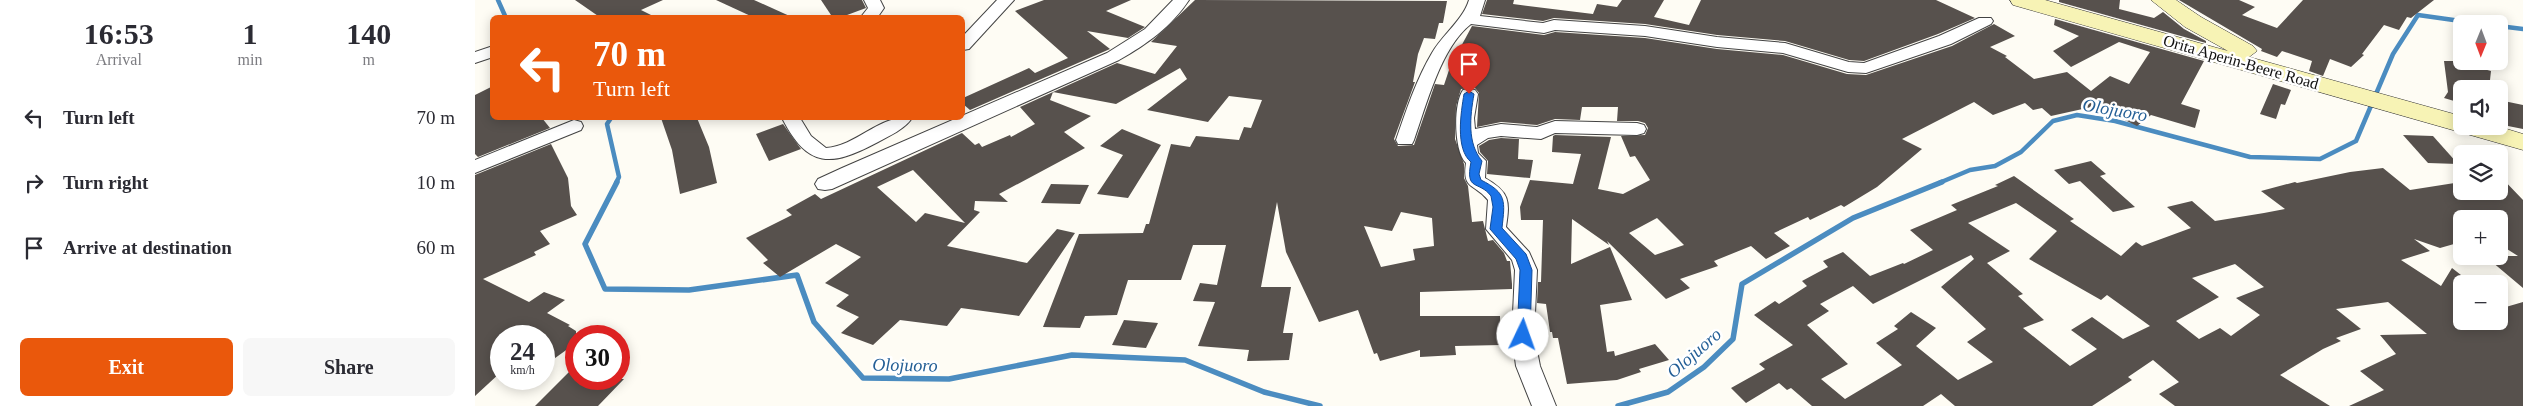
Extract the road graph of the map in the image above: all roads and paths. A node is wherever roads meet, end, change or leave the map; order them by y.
1 (873, 0) edge
2 (1006, 0) edge
3 (1181, 0) edge
4 (1477, 0) edge
5 (2021, 0) edge
6 (2162, 0) edge
7 (870, 15) edge
8 (1467, 19) junction
9 (1985, 21) dead end
10 (965, 43) edge
11 (490, 51) edge
12 (475, 58) edge
13 (2300, 78) junction
14 (1469, 94) dead end
15 (792, 120) edge
16 (899, 120) edge
17 (2453, 122) edge
18 (574, 126) dead end
19 (1637, 129) dead end
20 (2499, 135) edge
21 (1405, 140) dead end
22 (2523, 142) edge
23 (1468, 144) junction
24 (475, 167) edge
25 (825, 184) dead end
26 (1542, 401) edge

1 - 7 street
2 - 10 street
3 - 25 street
4 - 8 street
5 - 13 main road, Orita Aperin-Beere Road
6 - 13 main road
8 - 9 street
8 - 21 street
11 - 12 street
13 - 17 main road, Orita Aperin-Beere Road
14 - 23 street
15 - 16 street
18 - 24 street
19 - 23 street
20 - 22 main road
23 - 26 street

